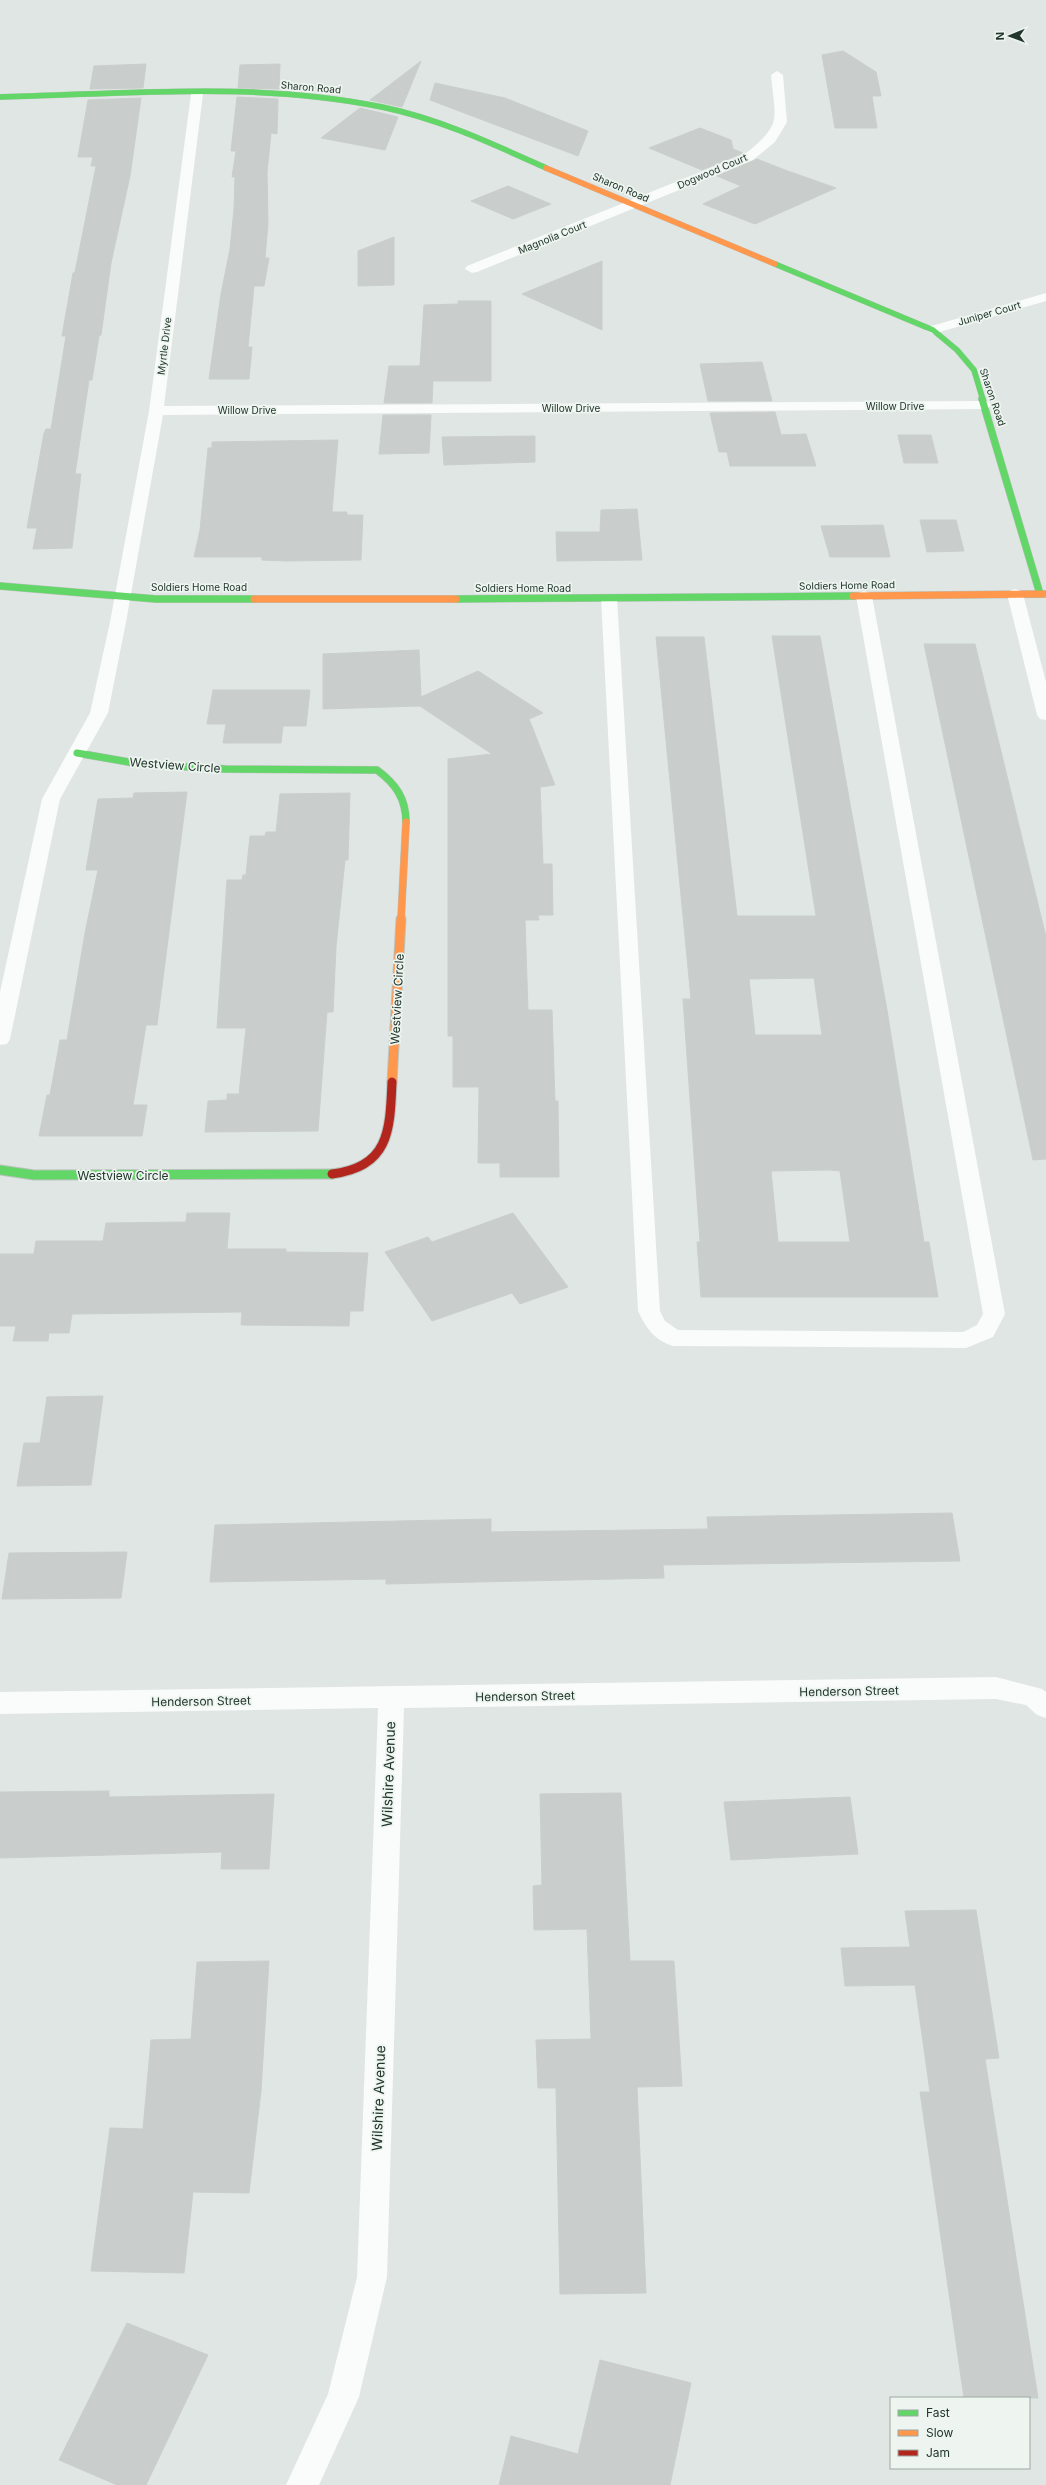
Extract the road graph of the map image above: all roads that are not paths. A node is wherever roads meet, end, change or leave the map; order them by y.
1 (777, 75) dead end
2 (197, 94) junction
3 (0, 96) edge
4 (632, 204) junction
5 (472, 270) dead end
6 (1045, 297) edge
7 (933, 330) junction
8 (986, 405) junction
9 (156, 411) junction
10 (0, 586) edge
11 (1015, 594) junction
12 (1043, 594) edge
13 (864, 596) junction
14 (123, 597) junction
15 (608, 598) junction
16 (1045, 710) edge
17 (77, 754) junction
18 (0, 1039) edge
19 (0, 1170) edge
20 (391, 1699) junction
21 (0, 1703) edge
22 (1046, 1707) edge
23 (302, 2485) edge

1 - 4 street, Dogwood Court
2 - 3 street, Sharon Road
2 - 4 street, Sharon Road
2 - 9 street, Myrtle Drive
4 - 5 street, Magnolia Court
4 - 7 street, Sharon Road
6 - 7 street, Juniper Court
7 - 8 street, Sharon Road
8 - 9 street, Willow Drive
8 - 12 street, Sharon Road
9 - 14 street, Myrtle Drive
10 - 14 street, Soldiers Home Road
11 - 12 street, Soldiers Home Road
11 - 13 street, Soldiers Home Road
11 - 16 street
13 - 15 street, Soldiers Home Road
13 - 15 street
14 - 15 street, Soldiers Home Road
14 - 17 street
17 - 18 street
17 - 19 street, Westview Circle
20 - 21 street, Henderson Street
20 - 22 street, Henderson Street
20 - 23 street, Wilshire Avenue

